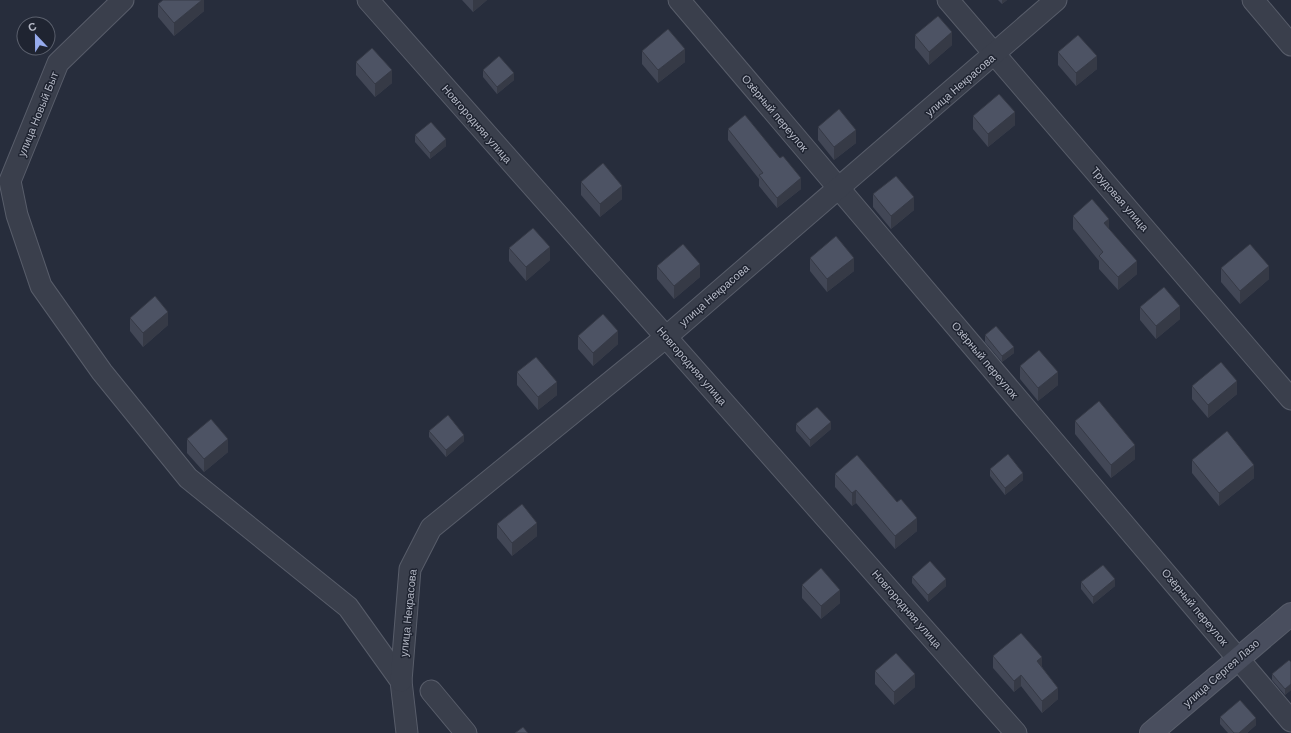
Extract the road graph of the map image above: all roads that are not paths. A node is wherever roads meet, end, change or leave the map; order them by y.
1 (123, 0) edge
2 (368, 0) edge
3 (679, 0) edge
4 (948, 0) edge
5 (1056, 0) edge
6 (1252, 0) edge
7 (1291, 45) edge
8 (995, 54) junction
9 (839, 188) junction
10 (666, 337) junction
11 (1291, 399) edge
12 (1291, 614) edge
13 (1238, 659) junction
14 (401, 681) junction
15 (431, 691) dead end
16 (1291, 721) edge
17 (407, 733) edge
18 (466, 733) edge
19 (1016, 733) edge
20 (1151, 733) edge

1 - 14 street, улица Новый Быт
2 - 10 street, Новгородняя улица
3 - 9 street, Озёрный переулок
4 - 8 street, Трудовая улица
5 - 8 street, улица Некрасова
6 - 7 street
8 - 9 street, улица Некрасова
8 - 11 street, Трудовая улица
9 - 10 street, улица Некрасова
9 - 13 street, Озёрный переулок
10 - 14 street, улица Некрасова
10 - 19 street, Новгородняя улица
12 - 13 main road, улица Сергея Лазо
13 - 16 street, Озёрный переулок
13 - 20 main road, улица Сергея Лазо
14 - 17 street, улица Некрасова
15 - 18 street

